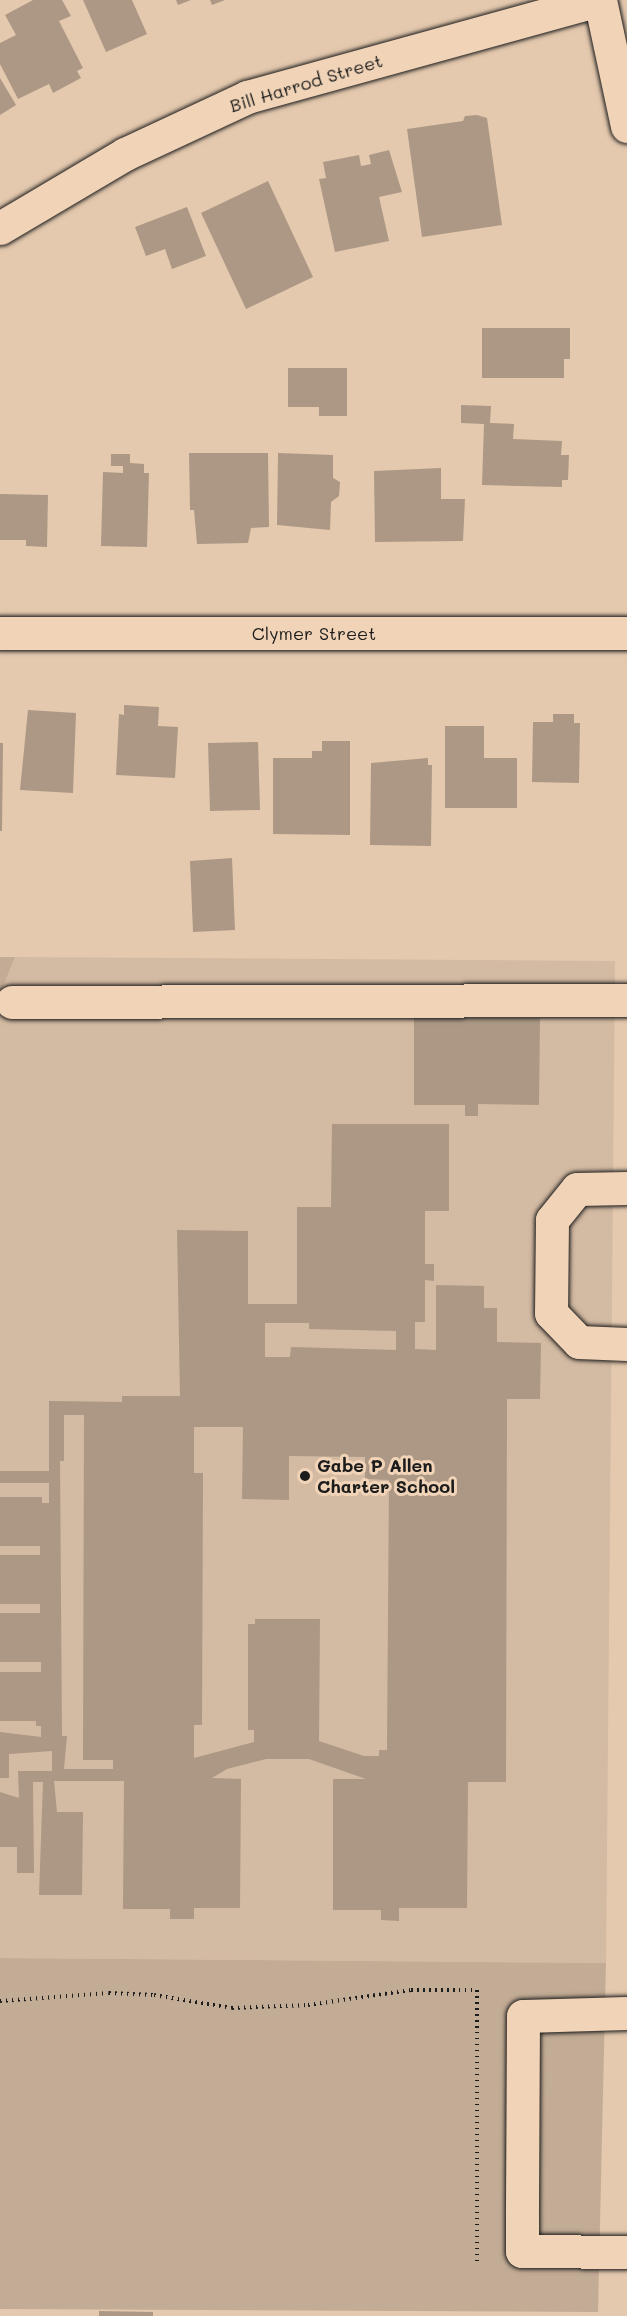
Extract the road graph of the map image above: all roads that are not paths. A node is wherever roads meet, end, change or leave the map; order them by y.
1 (599, 0) edge
2 (627, 126) edge
3 (0, 228) edge
4 (0, 633) edge
5 (627, 633) edge
6 (627, 1000) edge
7 (12, 1002) dead end
8 (627, 1188) edge
9 (627, 1344) edge
10 (627, 2013) edge
11 (627, 2252) edge

1 - 2 street
1 - 3 street, Bill Harrod Street
4 - 5 street, Clymer Street
6 - 7 street
8 - 9 street
10 - 11 street

